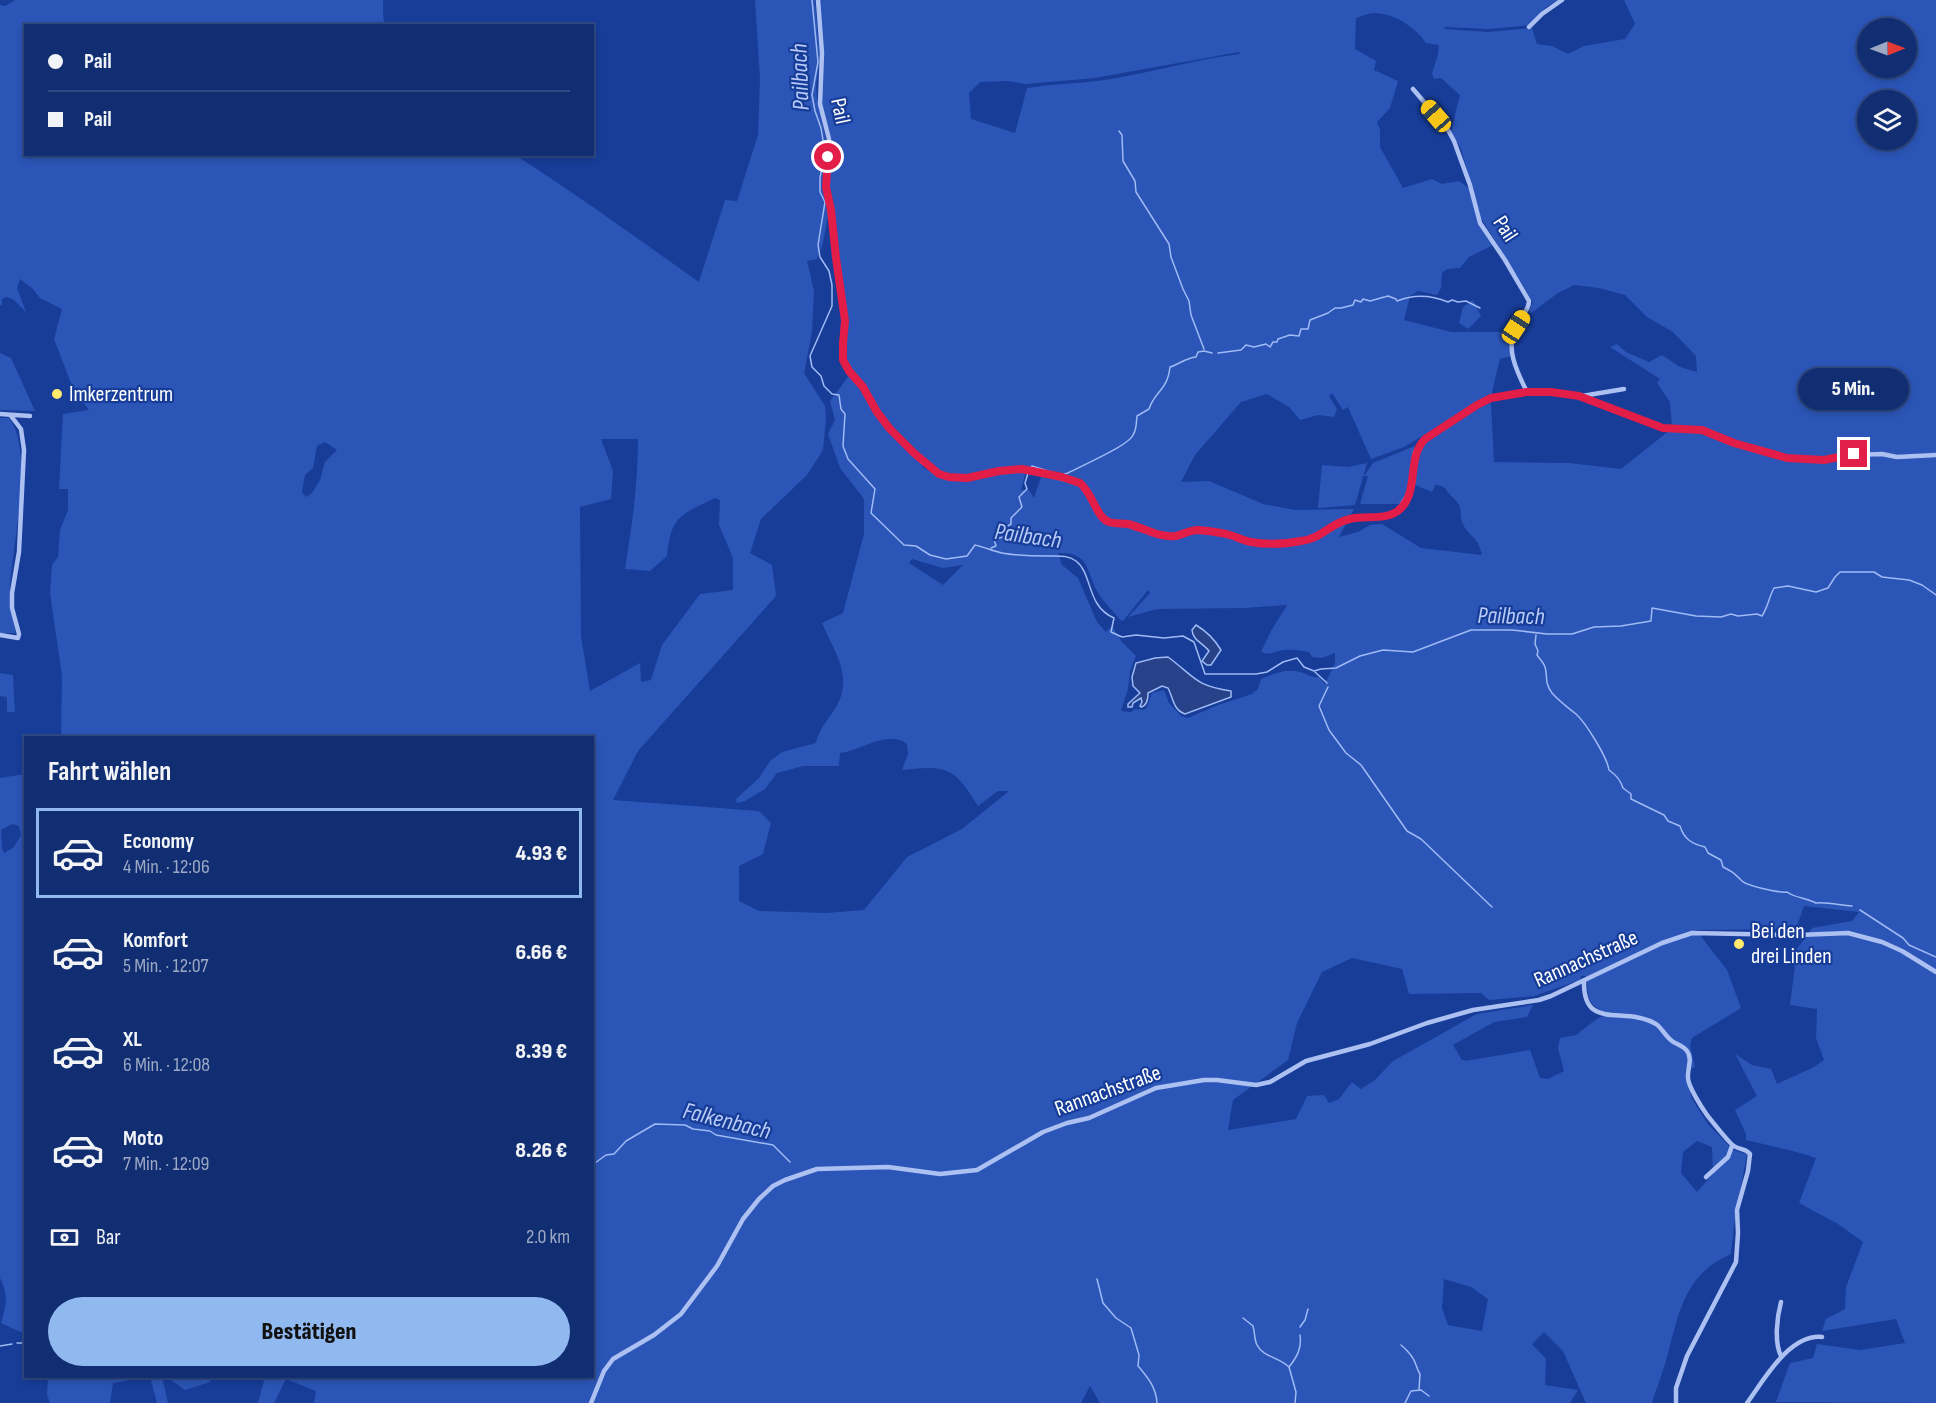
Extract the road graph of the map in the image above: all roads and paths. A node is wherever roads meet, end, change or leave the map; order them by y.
1 (818, 0) edge
2 (1562, 0) edge
3 (1529, 27) dead end
4 (1413, 89) dead end
5 (1624, 389) dead end
6 (1527, 392) junction
7 (1579, 396) junction
8 (0, 414) edge
9 (11, 416) junction
10 (30, 416) dead end
11 (1936, 455) edge
12 (0, 635) edge
13 (1936, 972) edge
14 (1584, 981) junction
15 (1732, 1146) junction
16 (1706, 1177) dead end
17 (1781, 1302) dead end
18 (1822, 1337) dead end
19 (1781, 1356) junction
20 (591, 1403) edge
21 (1676, 1403) edge
22 (1747, 1403) edge

1 - 6 street, Pail
2 - 3 street
4 - 6 street, Pail
5 - 7 street, Pail
6 - 7 street, Pail
7 - 11 street, Pail
8 - 9 street
9 - 10 street
9 - 12 street
13 - 14 street, Rannachstraße
14 - 15 street
14 - 20 street, Rannachstraße
15 - 16 street
15 - 21 street
17 - 19 street
18 - 19 street
19 - 22 street

